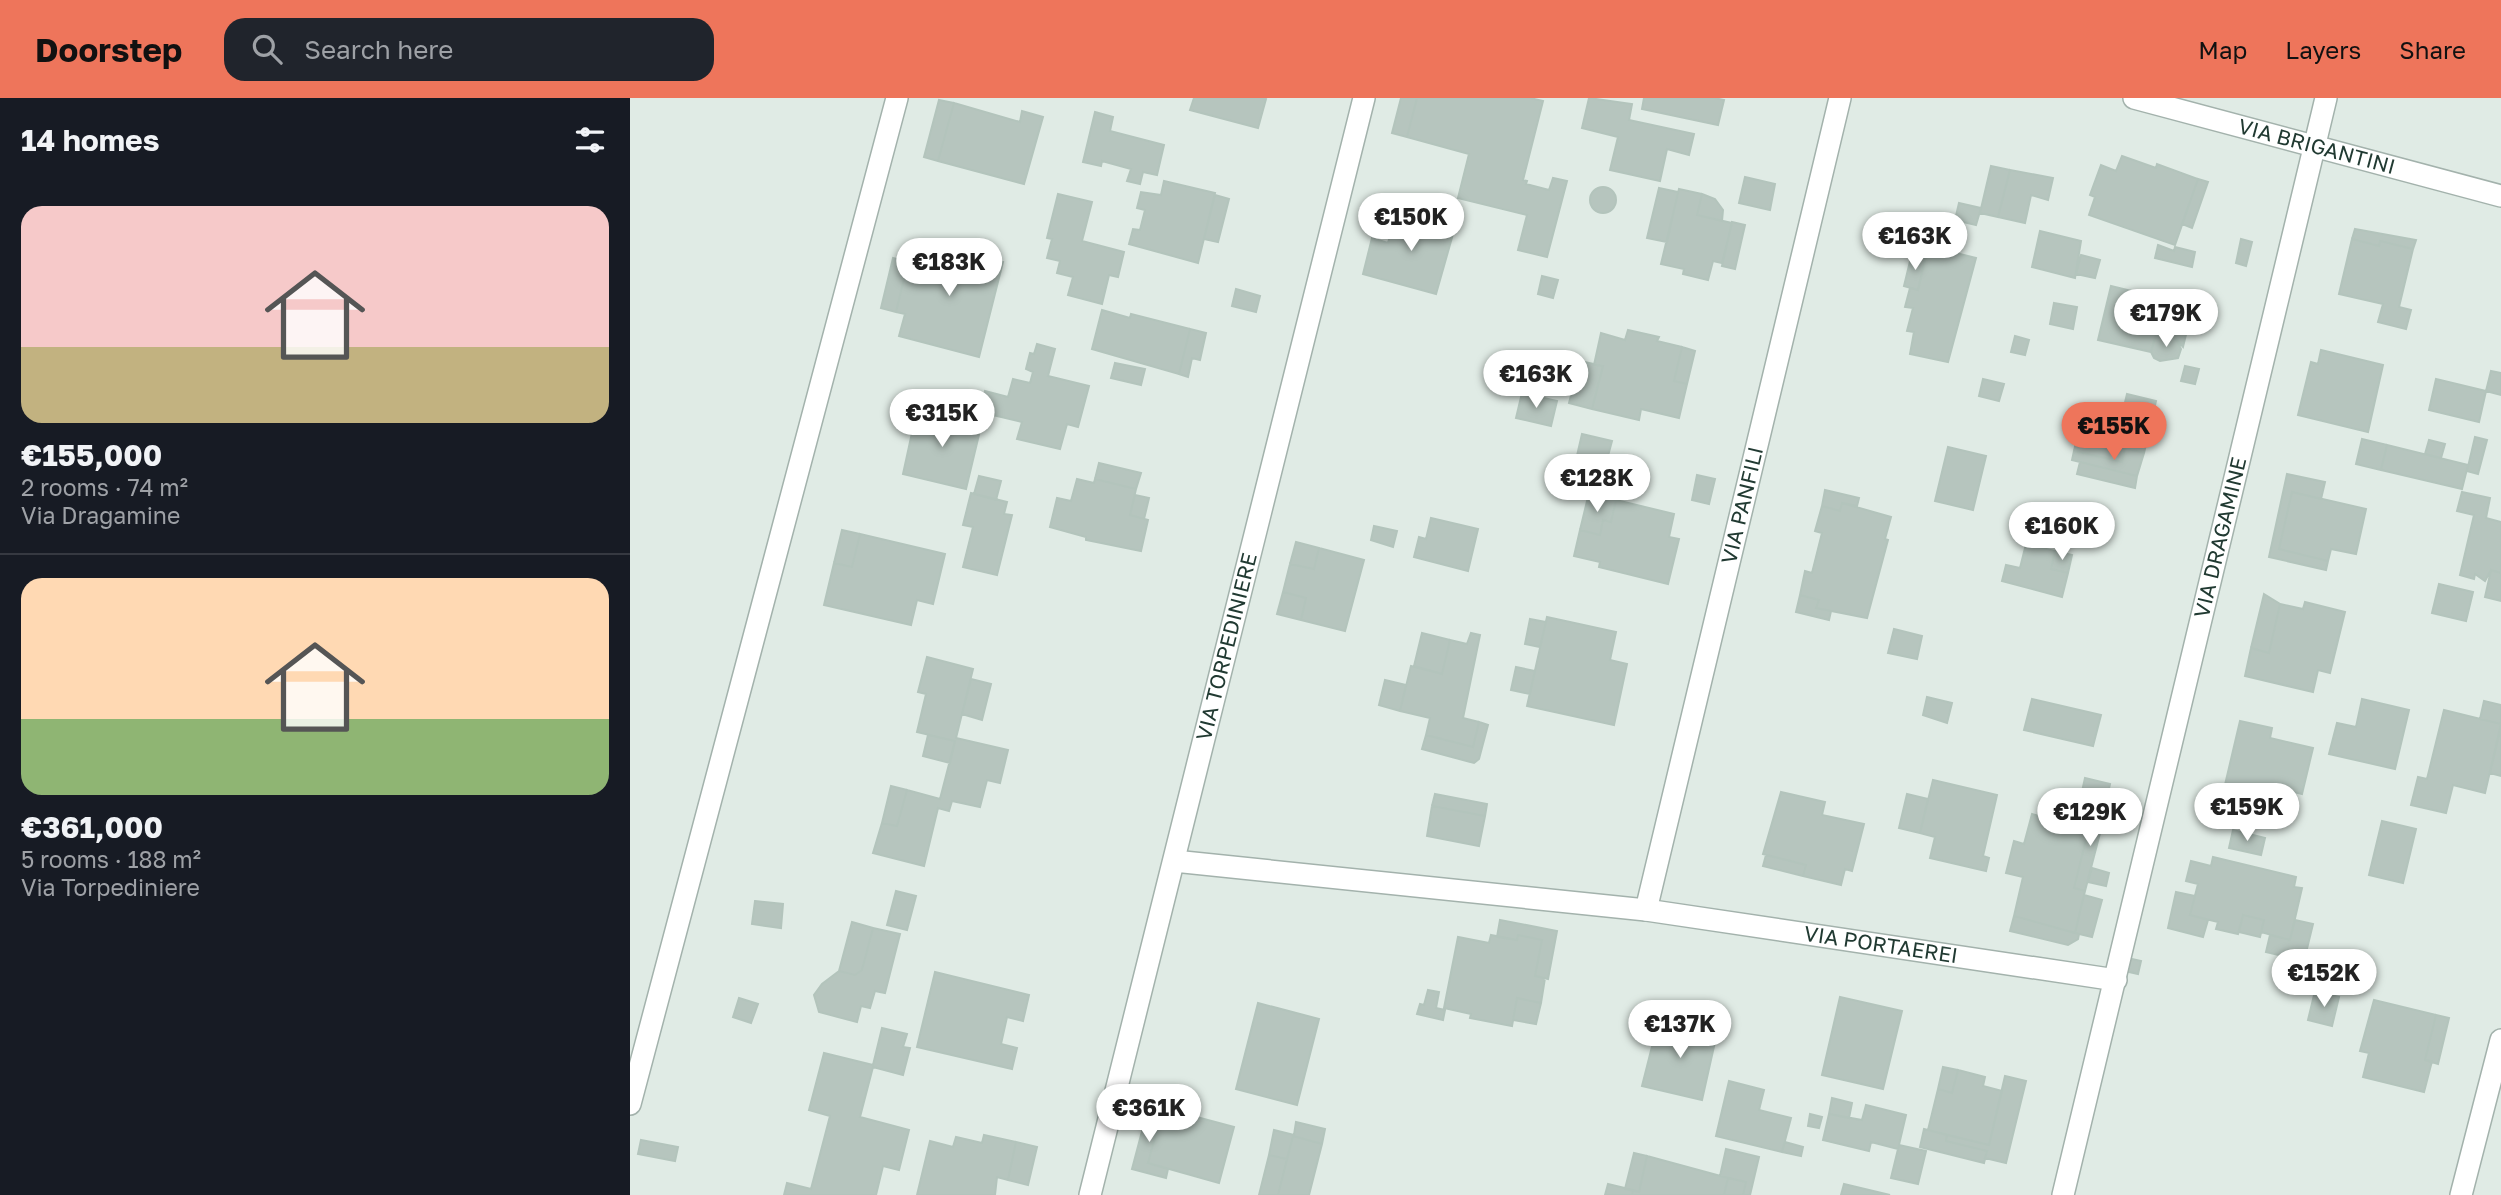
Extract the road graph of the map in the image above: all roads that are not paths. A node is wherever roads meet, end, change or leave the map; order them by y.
1 (897, 98) edge
2 (1364, 98) edge
3 (1840, 98) edge
4 (2134, 98) edge
5 (2326, 98) edge
6 (2314, 147) junction
7 (2501, 196) edge
8 (1174, 861) junction
9 (1646, 910) junction
10 (2116, 980) junction
11 (2501, 1040) edge
12 (630, 1104) edge
13 (1090, 1195) edge
14 (2063, 1195) edge
15 (2461, 1195) edge

1 - 12 street
2 - 8 street, VIA TORPEDINIERE
3 - 9 street, VIA PANFILI
4 - 6 street, VIA BRIGANTINI
5 - 6 street, VIA DRAGAMINE
6 - 7 street, VIA BRIGANTINI
6 - 10 street, VIA DRAGAMINE
8 - 9 street, VIA PORTAEREI
8 - 13 street, VIA TORPEDINIERE
9 - 10 street, VIA PORTAEREI
10 - 14 street, VIA DRAGAMINE
11 - 15 street

